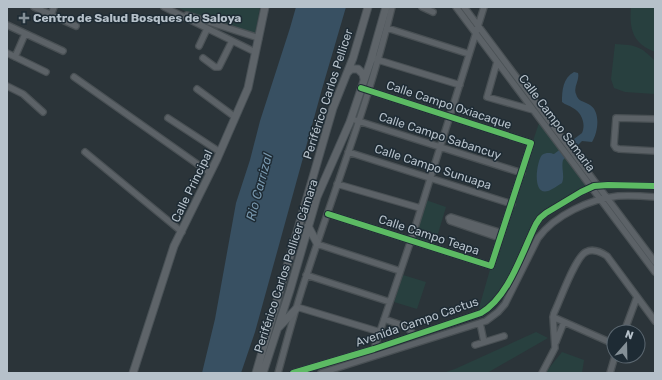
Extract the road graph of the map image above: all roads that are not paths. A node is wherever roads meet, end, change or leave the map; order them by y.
1 (34, 7) edge
2 (54, 7) edge
3 (164, 7) edge
4 (171, 7) edge
5 (265, 7) edge
6 (368, 7) edge
7 (386, 7) edge
8 (392, 7) edge
9 (422, 7) edge
10 (456, 7) edge
11 (464, 7) edge
12 (484, 7) edge
13 (433, 12) dead end
14 (51, 15) junction
15 (7, 25) edge
16 (478, 25) junction
17 (76, 26) dead end
18 (387, 28) junction
19 (207, 29) junction
20 (476, 33) junction
21 (25, 34) junction
22 (259, 38) junction
23 (232, 41) junction
24 (199, 46) dead end
25 (63, 50) dead end
26 (255, 52) junction
27 (7, 53) edge
28 (469, 54) junction
29 (15, 57) junction
30 (202, 58) dead end
31 (352, 58) junction
32 (373, 59) junction
33 (497, 62) junction
34 (46, 72) dead end
35 (347, 73) junction
36 (74, 77) dead end
37 (364, 79) junction
38 (460, 85) junction
39 (7, 86) edge
40 (361, 88) junction
41 (197, 89) dead end
42 (368, 91) junction
43 (533, 110) junction
44 (43, 112) dead end
45 (236, 117) junction
46 (449, 117) junction
47 (168, 118) dead end
48 (351, 119) junction
49 (655, 119) edge
50 (358, 121) junction
51 (531, 143) joint
52 (440, 148) junction
53 (655, 151) edge
54 (85, 152) dead end
55 (220, 152) junction
56 (348, 152) junction
57 (210, 173) junction
58 (522, 173) junction
59 (430, 178) junction
60 (338, 184) junction
61 (598, 186) junction
62 (655, 186) edge
63 (591, 187) junction
64 (655, 197) edge
65 (604, 199) junction
66 (512, 204) junction
67 (420, 208) junction
68 (328, 214) junction
69 (308, 226) junction
70 (182, 232) junction
71 (501, 235) junction
72 (410, 240) junction
73 (317, 244) junction
74 (655, 262) edge
75 (400, 271) junction
76 (655, 272) edge
77 (306, 275) junction
78 (636, 296) junction
79 (390, 302) junction
80 (297, 308) junction
81 (553, 317) junction
82 (384, 319) junction
83 (655, 321) edge
84 (564, 322) junction
85 (480, 323) junction
86 (627, 324) edge
87 (277, 328) junction
88 (380, 332) junction
89 (414, 335) junction
90 (504, 336) dead end
91 (606, 340) edge
92 (484, 342) junction
93 (555, 344) junction
94 (475, 345) dead end
95 (374, 349) junction
96 (133, 373) edge
97 (256, 373) edge
98 (263, 373) edge
99 (278, 373) edge
100 (293, 373) edge
101 (321, 373) edge
102 (542, 373) edge

1 - 14 street
2 - 14 street
3 - 19 street
4 - 22 street
5 - 22 main road, Calle Principal
6 - 31 main road, Periférico Carlos Pellicer
7 - 32 main road, Periférico Carlos Pellicer Cámara
8 - 18 street
9 - 13 street
10 - 20 street, Calle Campo Samaria
11 - 16 street, Calle Campo Samaria
12 - 16 street
14 - 17 street
15 - 21 street
16 - 20 street
16 - 61 street, Calle Campo Samaria
18 - 28 street
18 - 32 street
19 - 23 street
19 - 24 street
20 - 28 street
20 - 33 street, Calle Campo Samaria
21 - 25 street
21 - 29 street
22 - 26 main road, Calle Principal
23 - 26 street
23 - 30 street
26 - 45 main road, Calle Principal
27 - 29 street
28 - 38 street
29 - 34 street
31 - 32 main road
31 - 35 main road, Periférico Carlos Pellicer
32 - 37 main road, Periférico Carlos Pellicer Cámara
32 - 38 street
32 - 42 street
33 - 43 street, Calle Campo Samaria
33 - 43 street
35 - 37 main road
35 - 97 main road, Periférico Carlos Pellicer
36 - 57 street
37 - 40 main road, Periférico Carlos Pellicer Cámara
38 - 46 street
39 - 44 street
40 - 42 street, Calle Campo Oxiacaque
40 - 48 main road, Periférico Carlos Pellicer Cámara
41 - 45 street
42 - 46 street, Calle Campo Oxiacaque
42 - 50 street
43 - 63 street, Calle Campo Samaria
45 - 55 main road, Calle Principal
46 - 51 street, Calle Campo Oxiacaque
46 - 52 street
47 - 55 street
48 - 50 street, Calle Campo Sabancuy
48 - 69 main road, Periférico Carlos Pellicer Cámara
49 - 53 street
50 - 52 street, Calle Campo Sabancuy
50 - 56 street
51 - 58 street, Calle Campo Teapa
52 - 58 street, Calle Campo Sabancuy
52 - 59 street
54 - 70 street
55 - 57 main road, Calle Principal
56 - 59 street, Calle Campo Sunuapa
56 - 60 street
57 - 70 main road, Calle Principal
58 - 66 street, Calle Campo Teapa
59 - 66 street, Calle Campo Sunuapa
59 - 67 street
60 - 67 street
60 - 68 street
61 - 62 street, Avenida Campo Cactus
61 - 63 street, Avenida Campo Cactus
61 - 65 street, Calle Campo Samaria
63 - 65 street, Calle Campo Samaria
63 - 89 street, Avenida Campo Cactus
64 - 65 street
65 - 74 street, Calle Campo Samaria
65 - 76 street, Calle Campo Samaria
65 - 85 street
66 - 71 street, Calle Campo Teapa
67 - 72 street
68 - 72 street, Calle Campo Teapa
68 - 73 street
69 - 73 main road
69 - 87 main road, Periférico Carlos Pellicer Cámara
70 - 96 main road, Calle Principal
71 - 71 street
71 - 72 street, Calle Campo Teapa
72 - 75 street
73 - 75 street
73 - 77 street
75 - 79 street
77 - 79 street
77 - 80 street
78 - 81 street
78 - 83 street
78 - 86 street
79 - 82 street
80 - 87 main road
80 - 88 street
80 - 99 street
81 - 84 street
81 - 93 street
82 - 88 street
82 - 89 street
84 - 91 street
84 - 93 street
85 - 92 street
85 - 101 street
87 - 98 main road, Periférico Carlos Pellicer Cámara
88 - 95 street
89 - 95 street, Avenida Campo Cactus
90 - 92 street
92 - 94 street
93 - 102 street
95 - 100 street, Avenida Campo Cactus

